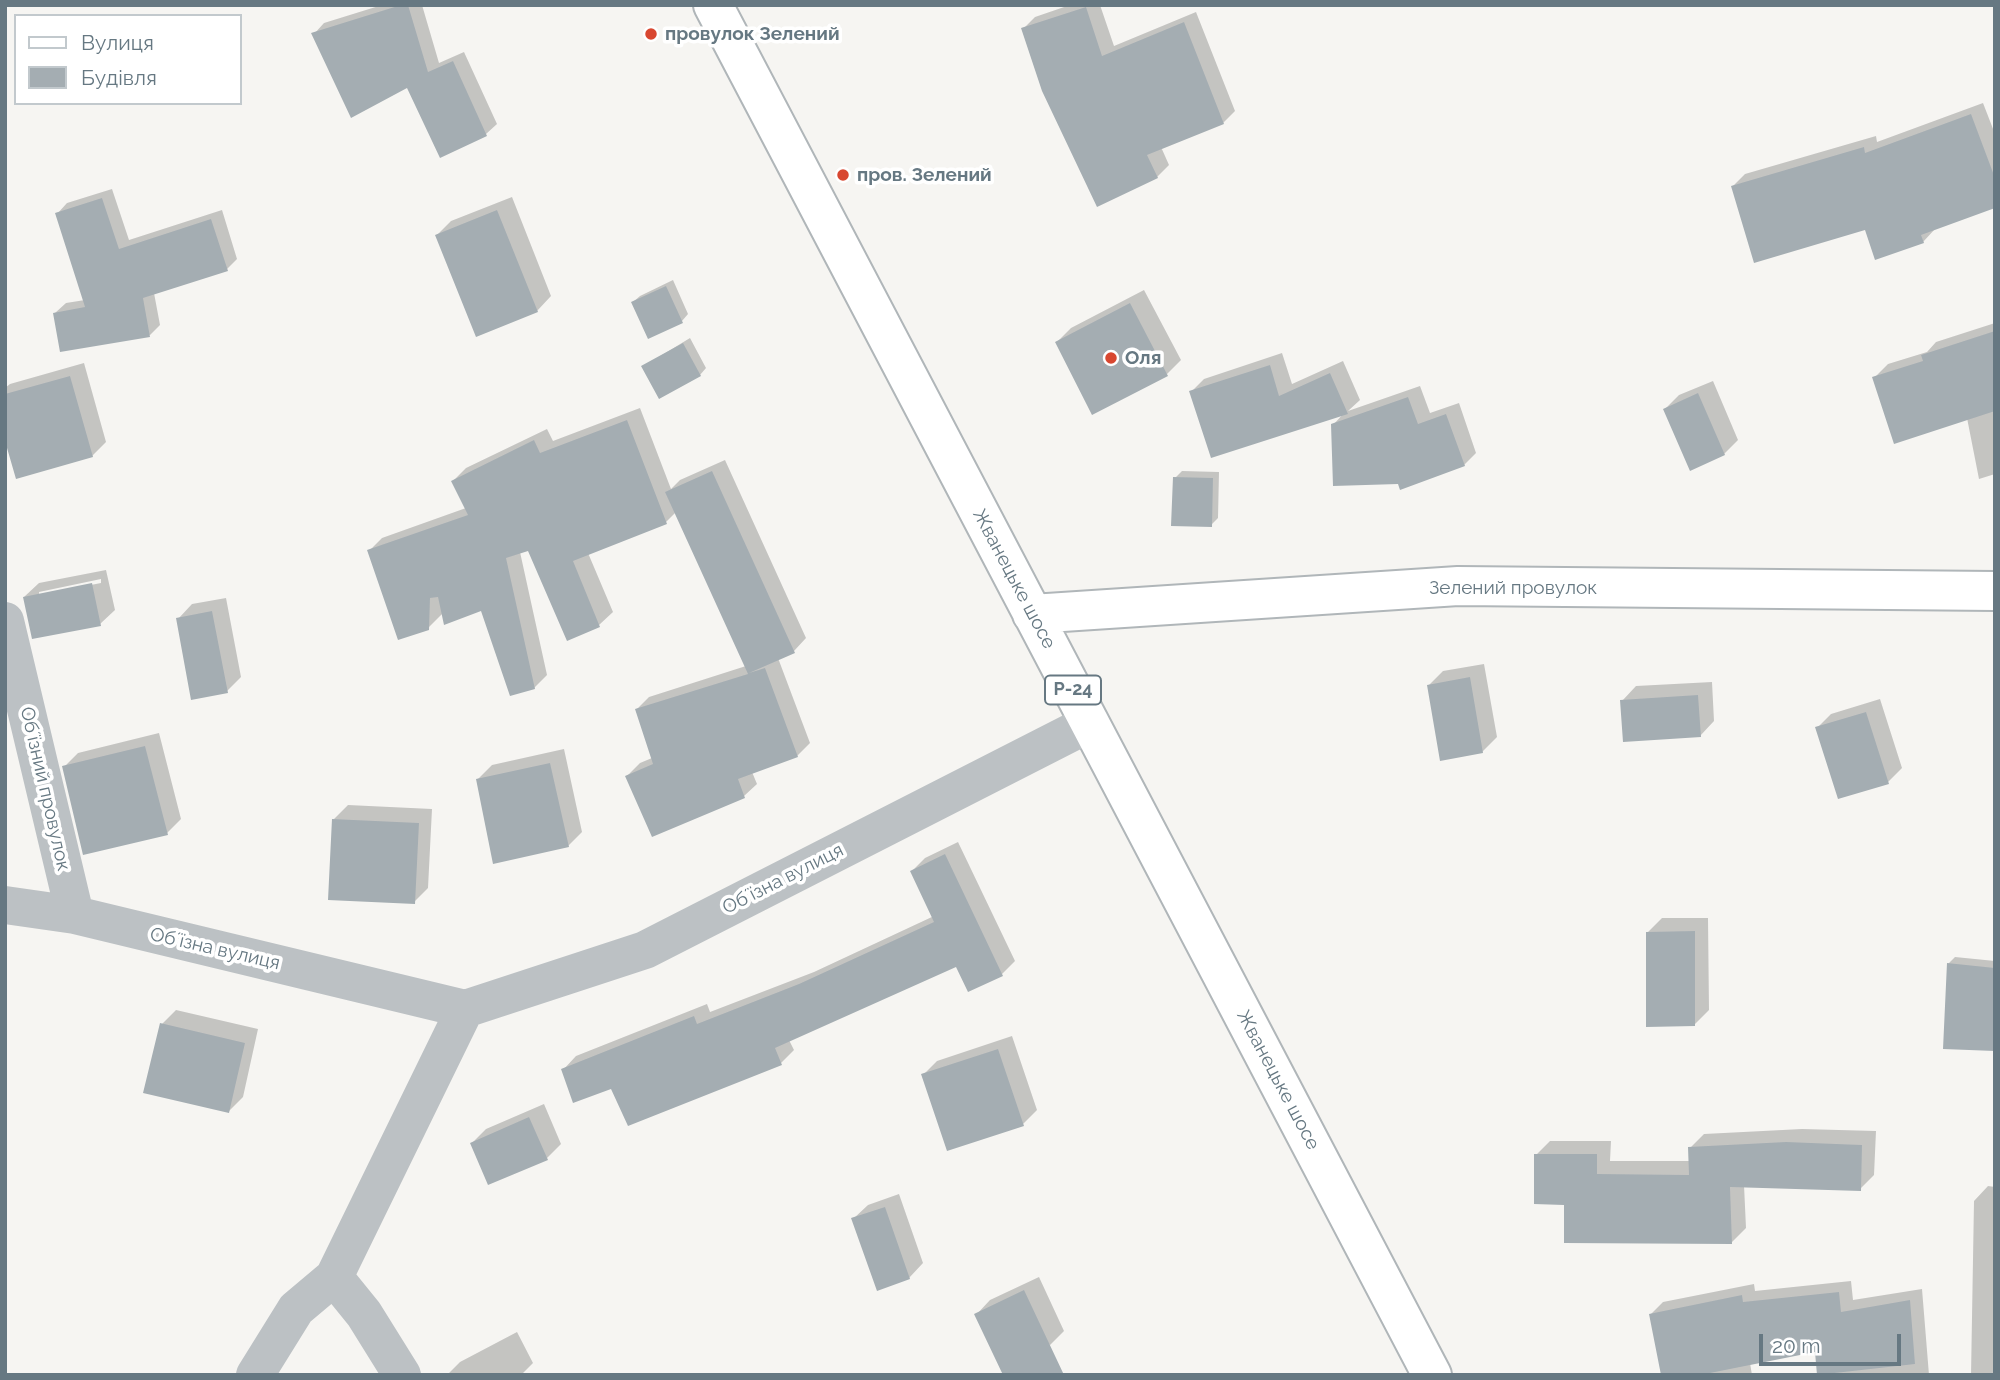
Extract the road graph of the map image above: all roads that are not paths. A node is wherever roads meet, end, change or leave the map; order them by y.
1 (713, 5) edge
2 (1995, 590) edge
3 (1032, 614) junction
4 (5, 621) edge
5 (1090, 723) junction
6 (5, 905) edge
7 (75, 915) junction
8 (465, 1009) junction
9 (334, 1277) junction
10 (256, 1375) edge
11 (402, 1375) edge
12 (1432, 1375) edge

1 - 3 main road, Жванецьке шосе / Р-24
2 - 3 main road, Зелений провулок
3 - 5 main road, Жванецьке шосе / Р-24
4 - 7 street, Обʼїзний провулок
5 - 8 street, Обʼїзна вулиця
5 - 12 main road, Жванецьке шосе / Р-24
6 - 7 street, Обʼїзна вулиця
7 - 8 street, Обʼїзна вулиця
8 - 9 street
9 - 10 street
9 - 11 street

